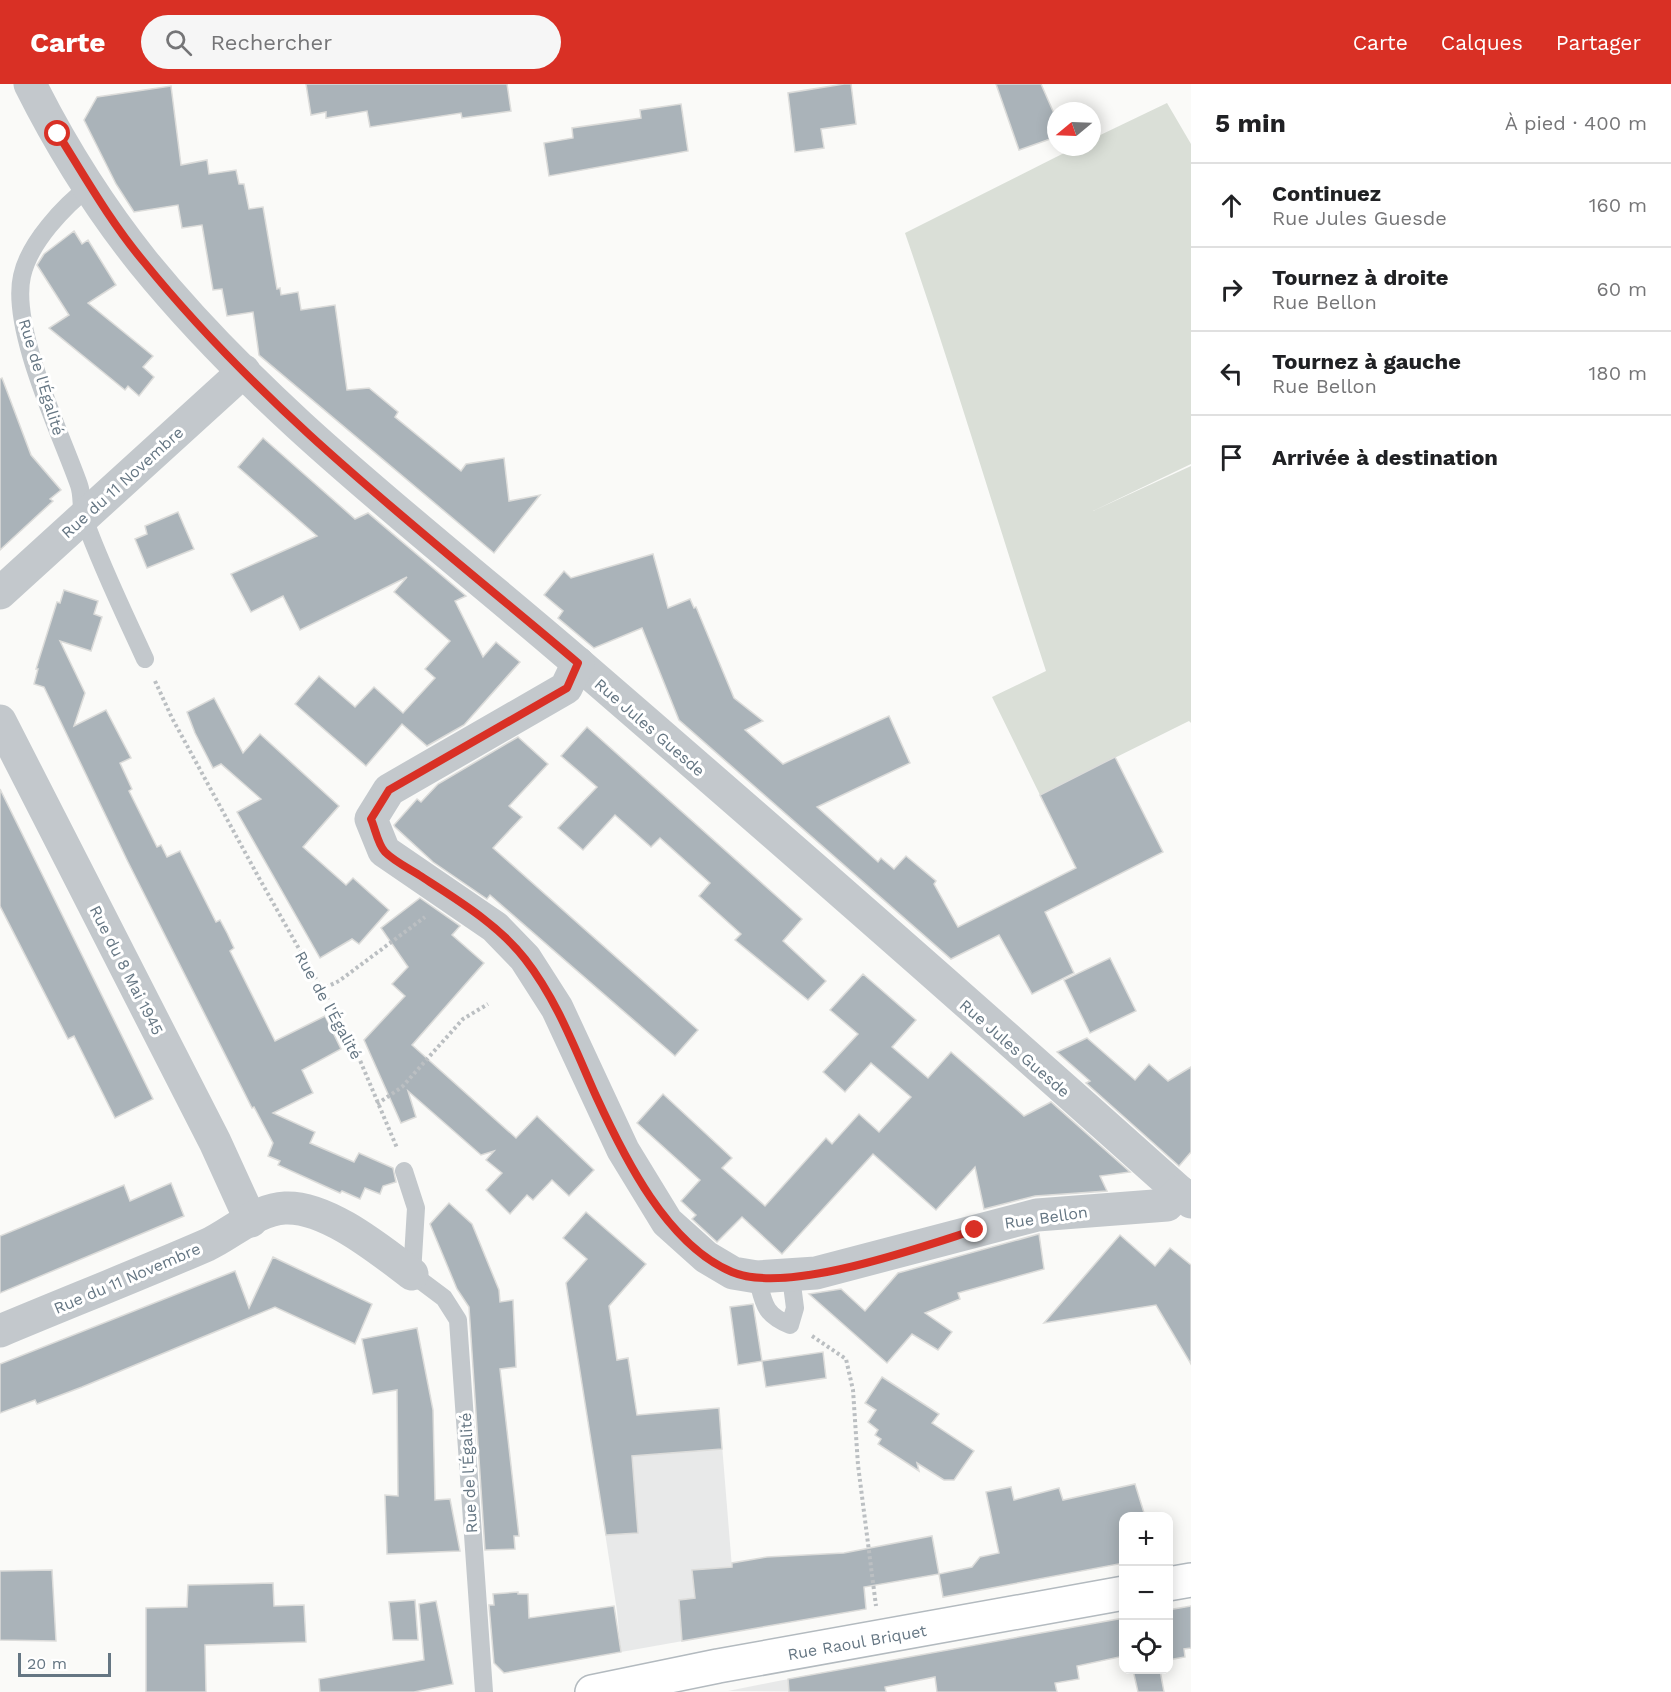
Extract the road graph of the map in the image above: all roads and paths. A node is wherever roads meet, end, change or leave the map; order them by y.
1 (35, 86) edge
2 (90, 186) junction
3 (244, 370) junction
4 (83, 518) junction
5 (0, 593) edge
6 (146, 659) joint
7 (578, 663) junction
8 (0, 721) edge
9 (453, 898) junction
10 (320, 990) junction
11 (488, 1004) dead end
12 (377, 1104) junction
13 (404, 1172) joint
14 (1185, 1197) edge
15 (251, 1221) junction
16 (412, 1274) junction
17 (745, 1275) junction
18 (791, 1277) junction
19 (790, 1325) junction
20 (0, 1331) edge
21 (1191, 1580) edge
22 (1173, 1583) edge
23 (1119, 1594) edge
24 (879, 1639) junction
25 (484, 1692) edge
26 (592, 1692) edge

1 - 2 street, Rue Jules Guesde
2 - 3 street, Rue Jules Guesde
2 - 4 lane, Rue de l'Égalité
3 - 4 street, Rue du 11 Novembre
3 - 7 street, Rue Jules Guesde
4 - 5 street, Rue du 11 Novembre
4 - 6 lane
6 - 10 path, Rue de l'Égalité
7 - 9 street, Rue Bellon
7 - 14 street, Rue Jules Guesde
8 - 15 street, Rue du 8 Mai 1945
9 - 10 path
9 - 17 street, Rue Bellon
10 - 12 path, Rue de l'Égalité
11 - 12 path
12 - 13 path, Rue de l'Égalité
13 - 16 lane
14 - 18 street, Rue Bellon
15 - 16 street, Rue du 11 Novembre
15 - 20 street, Rue du 11 Novembre
16 - 25 lane, Rue de l'Égalité
17 - 18 street, Rue Bellon
17 - 19 lane
18 - 19 lane
19 - 24 path
21 - 22 street
23 - 24 street, Rue Raoul Briquet
24 - 26 street, Rue Raoul Briquet

